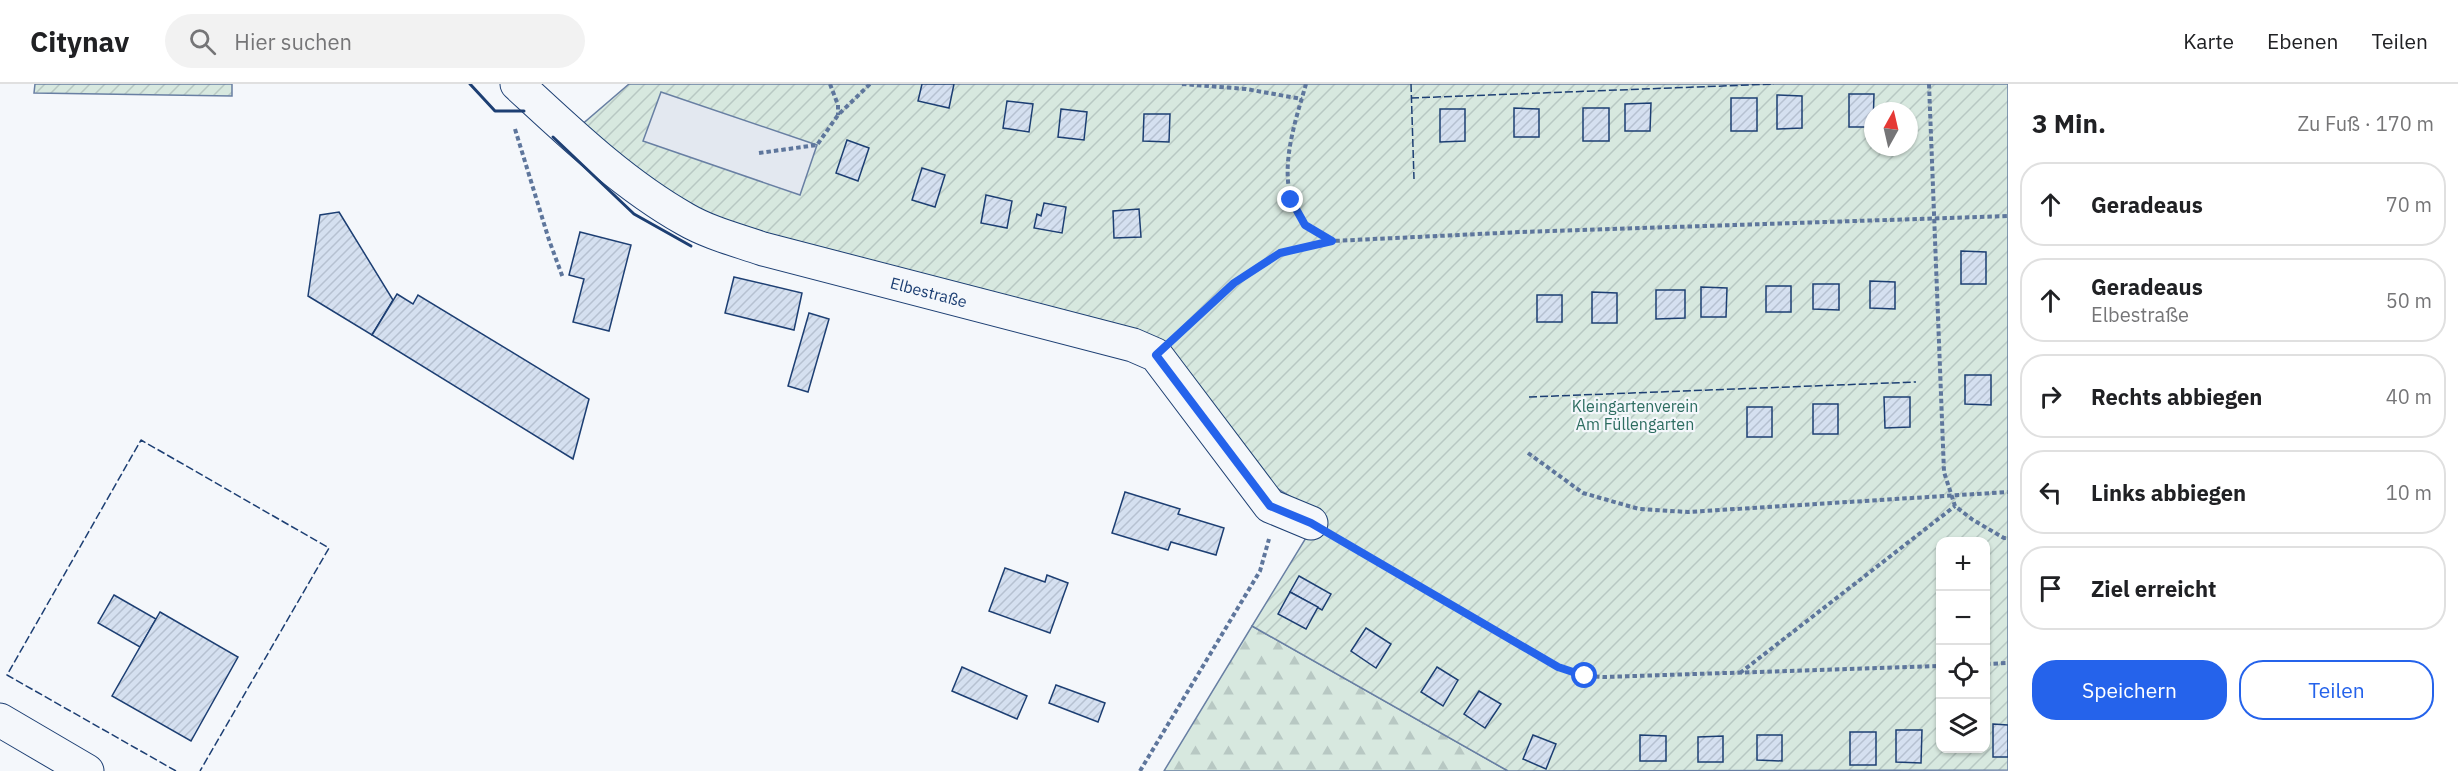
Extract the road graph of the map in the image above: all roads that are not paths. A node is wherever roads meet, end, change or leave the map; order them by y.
1 (517, 84) edge
2 (1311, 523) road end
3 (0, 720) edge
4 (87, 771) edge

1 - 2 street, Elbestraße
3 - 4 street

